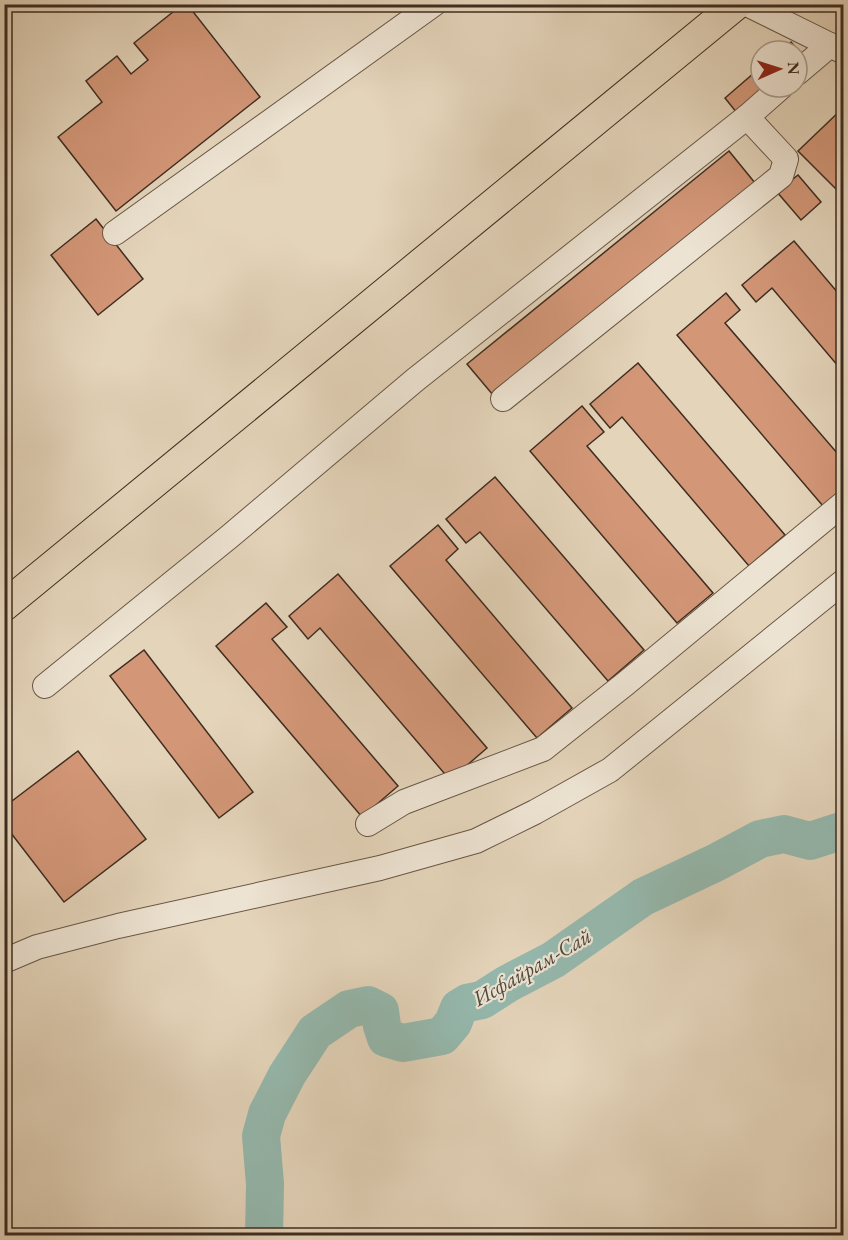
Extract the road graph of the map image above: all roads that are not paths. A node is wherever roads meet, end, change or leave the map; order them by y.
1 (434, 4) edge
2 (736, 4) edge
3 (747, 4) edge
4 (836, 48) edge
5 (809, 65) edge
6 (767, 99) edge
7 (747, 117) junction
8 (115, 233) dead end
9 (503, 399) dead end
10 (843, 503) edge
11 (843, 581) edge
12 (4, 606) edge
13 (45, 686) dead end
14 (368, 824) dead end
15 (4, 961) edge

1 - 8 lane
2 - 12 main road
3 - 4 lane
4 - 5 lane
6 - 7 lane
7 - 9 lane
7 - 13 lane
10 - 14 lane
11 - 15 lane

